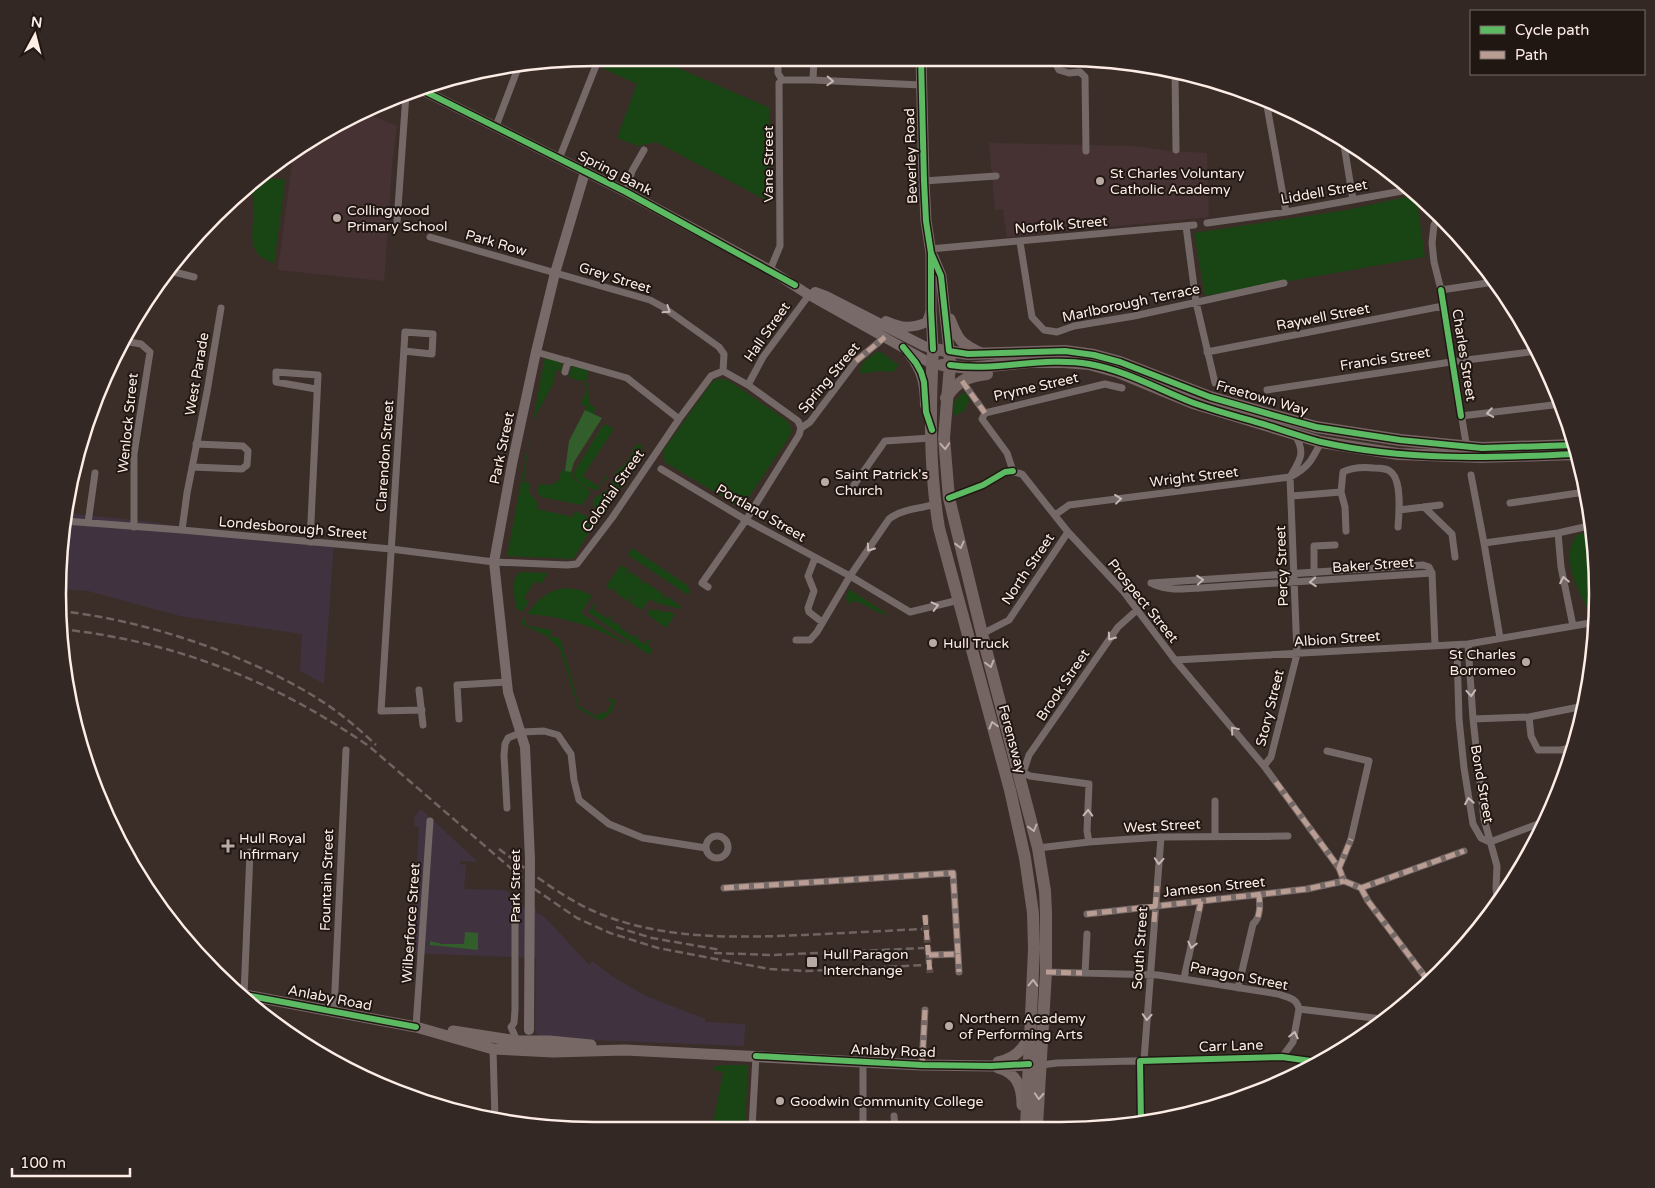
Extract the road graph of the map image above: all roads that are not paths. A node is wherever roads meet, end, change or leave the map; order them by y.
1 (596, 66) edge
2 (778, 66) edge
3 (814, 66) edge
4 (920, 66) edge
5 (1058, 66) edge
6 (516, 72) edge
7 (1175, 79) edge
8 (782, 80) junction
9 (813, 80) junction
10 (921, 85) junction
11 (428, 93) edge
12 (406, 101) edge
13 (1266, 108) edge
14 (496, 126) junction
15 (1345, 149) edge
16 (644, 150) dead end
17 (1086, 150) dead end
18 (1176, 150) dead end
19 (559, 159) junction
20 (585, 172) junction
21 (996, 176) dead end
22 (924, 181) junction
23 (1402, 191) edge
24 (626, 192) junction
25 (1353, 200) junction
26 (1286, 212) junction
27 (397, 222) dead end
28 (1435, 222) edge
29 (1207, 223) dead end
30 (1194, 225) dead end
31 (1186, 226) junction
32 (430, 238) dead end
33 (1020, 242) junction
34 (931, 251) junction
35 (770, 270) junction
36 (176, 272) edge
37 (555, 273) junction
38 (194, 277) dead end
39 (1284, 283) dead end
40 (1487, 283) edge
41 (1441, 290) junction
42 (809, 293) junction
43 (944, 301) junction
44 (1196, 302) junction
45 (1444, 306) junction
46 (221, 308) dead end
47 (931, 310) junction
48 (885, 337) junction
49 (131, 342) edge
50 (903, 347) junction
51 (933, 349) junction
52 (404, 351) junction
53 (949, 351) junction
54 (536, 352) junction
55 (1207, 352) junction
56 (1529, 352) edge
57 (983, 354) junction
58 (568, 361) junction
59 (1452, 362) junction
60 (932, 364) junction
61 (950, 365) junction
62 (1103, 368) junction
63 (723, 371) junction
64 (565, 372) dead end
65 (962, 381) junction
66 (1215, 383) dead end
67 (748, 385) junction
68 (1122, 388) dead end
69 (316, 389) junction
70 (1267, 390) dead end
71 (946, 398) junction
72 (1554, 405) edge
73 (985, 413) junction
74 (1461, 416) junction
75 (679, 419) junction
76 (801, 428) junction
77 (1294, 433) junction
78 (932, 434) junction
79 (1320, 442) junction
80 (196, 444) junction
81 (1567, 445) edge
82 (1468, 452) junction
83 (1570, 454) edge
84 (192, 467) junction
85 (661, 469) dead end
86 (1013, 471) junction
87 (95, 473) dead end
88 (1471, 475) dead end
89 (1290, 477) junction
90 (854, 485) dead end
91 (1341, 492) junction
92 (1579, 493) edge
93 (1292, 496) junction
94 (949, 498) junction
95 (935, 504) junction
96 (1510, 504) dead end
97 (1440, 505) dead end
98 (1424, 507) junction
99 (1399, 510) junction
100 (1055, 515) junction
101 (746, 520) junction
102 (72, 522) edge
103 (88, 523) junction
104 (134, 527) junction
105 (1398, 527) dead end
106 (1584, 528) edge
107 (182, 530) junction
108 (1346, 531) dead end
109 (1068, 532) junction
110 (1558, 533) junction
111 (310, 542) junction
112 (1484, 543) junction
113 (1335, 545) dead end
114 (391, 549) junction
115 (1455, 557) dead end
116 (815, 558) junction
117 (494, 562) junction
118 (1314, 573) junction
119 (1294, 574) junction
120 (1432, 574) junction
121 (850, 576) junction
122 (1295, 583) junction
123 (708, 587) dead end
124 (959, 600) junction
125 (1137, 610) junction
126 (822, 622) junction
127 (1588, 623) edge
128 (1573, 626) junction
129 (982, 634) junction
130 (1500, 638) junction
131 (796, 640) dead end
132 (1468, 644) junction
133 (1435, 645) junction
134 (1455, 645) junction
135 (1297, 654) junction
136 (1175, 660) junction
137 (507, 682) junction
138 (419, 690) dead end
139 (1577, 708) edge
140 (422, 710) junction
141 (1529, 717) junction
142 (459, 719) dead end
143 (1473, 719) junction
144 (423, 725) dead end
145 (522, 732) junction
146 (1566, 749) edge
147 (346, 750) dead end
148 (1327, 751) dead end
149 (1264, 766) junction
150 (1022, 777) junction
151 (1216, 801) dead end
152 (507, 808) dead end
153 (430, 821) dead end
154 (1535, 825) edge
155 (1215, 836) junction
156 (1288, 836) dead end
157 (1161, 837) junction
158 (1089, 842) junction
159 (1490, 842) junction
160 (706, 848) dead end
161 (1038, 848) junction
162 (1464, 851) dead end
163 (250, 852) dead end
164 (1339, 868) junction
165 (1344, 881) junction
166 (724, 888) dead end
167 (1362, 888) junction
168 (1497, 891) edge
169 (1259, 895) junction
170 (1201, 901) junction
171 (515, 903) dead end
172 (1155, 906) junction
173 (1087, 914) dead end
174 (1087, 934) dead end
175 (958, 954) junction
176 (929, 955) dead end
177 (959, 972) dead end
178 (1046, 972) junction
179 (1084, 973) junction
180 (1151, 975) junction
181 (1425, 976) edge
182 (1184, 978) junction
183 (242, 988) edge
184 (1238, 988) junction
185 (252, 996) edge
186 (1299, 1009) junction
187 (925, 1010) dead end
188 (334, 1012) junction
189 (1375, 1018) edge
190 (416, 1027) junction
191 (1031, 1032) junction
192 (530, 1040) junction
193 (517, 1041) junction
194 (493, 1049) junction
195 (756, 1056) junction
196 (1282, 1058) junction
197 (1142, 1060) junction
198 (1306, 1061) edge
199 (863, 1063) junction
200 (1035, 1064) junction
201 (922, 1065) junction
202 (976, 1066) junction
203 (991, 1066) junction
204 (495, 1113) edge
205 (1141, 1115) edge
206 (894, 1116) dead end
207 (752, 1122) edge
208 (863, 1122) edge
209 (895, 1122) edge
210 (1024, 1122) edge
211 (1026, 1122) edge
212 (1037, 1122) edge

1 - 19 street
2 - 8 street, Vane Street
3 - 9 street
4 - 10 main road, Beverley Road
5 - 17 street
6 - 14 street
7 - 18 street
8 - 9 street
8 - 35 street, Vane Street
9 -> 10 street
10 - 22 main road, Beverley Road
11 - 14 street, Spring Bank
12 - 27 street
13 - 26 street
14 - 19 street, Spring Bank
15 - 25 street
16 - 24 street
19 - 20 street, Spring Bank
20 - 24 street, Spring Bank
20 - 37 street, Park Street
21 - 22 street
22 - 34 main road, Beverley Road
23 - 25 street, Liddell Street
24 - 35 street, Spring Bank
25 - 26 street, Liddell Street
26 - 29 street, Liddell Street
28 - 41 street, Charles Street
30 - 31 street, Norfolk Street
31 - 33 street, Norfolk Street
31 - 44 street
32 - 37 street, Park Row
33 - 34 street, Norfolk Street
33 - 44 street, Marlborough Terrace
34 - 43 main road, Beverley Road
34 - 47 main road, Beverley Road
35 - 42 street, Spring Bank
36 - 38 street
37 - 54 street, Park Street
37 -> 63 street, Grey Street
39 - 44 street, Marlborough Terrace
40 - 41 street
41 - 45 street, Charles Street
42 - 47 street
42 - 48 street, Spring Bank
42 - 51 street, Spring Bank
42 - 67 street, Hall Street
43 - 53 main road, Beverley Road
43 - 57 main road
44 - 55 street
45 - 55 street, Raywell Street
45 - 59 street, Charles Street
46 - 80 street, West Parade
47 - 51 main road, Beverley Road
48 - 50 street, Spring Bank
48 - 76 street, Spring Street
49 - 104 street, Wenlock Street
50 - 60 street, Spring Bank
50 - 78 street
51 - 53 highway, Spring Bank
51 - 60 highway, Ferensway
52 - 52 street, Clarendon Street
52 - 114 street, Clarendon Street
53 - 57 highway, Freetown Way
53 - 61 highway, Ferensway
54 - 58 street
54 - 117 street, Park Street
55 - 66 street
56 - 59 street, Francis Street
57 - 82 highway, Freetown Way
58 - 64 street
58 - 75 street
59 - 70 street, Francis Street
59 - 74 street, Charles Street
60 - 61 highway, Spring Bank
60 - 78 highway, Ferensway
61 - 62 highway, Freetown Way
61 - 71 highway, Ferensway
62 - 65 highway
62 - 77 highway, Freetown Way
63 - 67 street
63 - 75 street, Colonial Street
65 - 71 highway
65 - 73 street
67 - 76 street
68 - 73 street, Pryme Street
69 - 69 street
69 - 111 street
71 -> 94 highway, Ferensway
72 -> 74 street
73 - 86 street, Prospect Street
74 - 82 street, Charles Street
75 - 117 street, Colonial Street
76 - 101 street, Spring Street
77 - 79 highway, Freetown Way
77 - 89 street
78 - 90 street
78 - 95 highway, Ferensway
79 - 82 highway, Freetown Way
79 - 89 street
80 - 84 street, West Parade
80 - 84 street
81 - 82 highway, Freetown Way
82 - 83 highway, Freetown Way
84 - 107 street, West Parade
85 - 101 street, Portland Street
86 - 94 street
86 - 100 street, Prospect Street
87 - 103 street
88 - 112 street
89 - 93 street, Percy Street
100 -> 89 street, Wright Street
91 - 93 street
91 - 99 street
91 - 108 street
92 - 96 street
93 - 119 street, Percy Street
94 -> 129 highway, Ferensway
95 -> 121 street
95 - 124 highway, Ferensway
97 - 98 street
98 - 99 street
98 - 115 street
99 - 105 street
100 - 109 street, Prospect Street
101 - 116 street, Portland Street
101 - 123 street, Spring Street
102 - 103 street, Londesborough Street
103 - 104 street, Londesborough Street
104 - 107 street, Londesborough Street
106 - 110 street
107 - 111 street, Londesborough Street
109 - 125 street, Prospect Street
109 - 129 street, North Street
110 - 112 street
128 -> 110 street
111 - 114 street, Londesborough Street
112 - 130 street
113 - 118 street
114 - 117 street, Londesborough Street
114 - 140 street, Clarendon Street
116 - 121 street, Portland Street
116 - 126 street
117 - 137 street, Park Street
118 - 119 street, Baker Street
118 - 120 street, Baker Street
119 - 122 street, Percy Street
122 -> 119 street, Baker Street
120 -> 122 street, Baker Street
120 - 133 street
121 -> 124 street, Portland Street
121 - 126 street
122 - 135 street, Percy Street
191 -> 124 highway, Ferensway
125 - 136 street, Prospect Street
125 -> 150 street, Brook Street
126 - 131 street
127 - 128 street, Albion Street
128 - 130 street, Albion Street
129 -> 150 highway, Ferensway
130 - 132 street, Albion Street
132 - 134 street, Albion Street
132 -> 143 street, Bond Street
133 - 134 street, Albion Street
133 - 135 street, Albion Street
159 -> 134 street, Bond Street
135 - 136 street, Albion Street
135 - 149 street, Story Street
149 -> 136 street, Prospect Street
137 - 142 street
137 - 145 street, Park Street
138 - 140 street
139 - 141 street
140 - 144 street
141 - 143 street
141 - 146 street
143 - 159 street, Bond Street
145 - 152 street
145 - 160 street
145 - 192 street, Park Street, bridge
147 - 188 street, Fountain Street
148 - 164 street
149 - 164 street, Prospect Street
158 -> 150 street
150 -> 161 highway, Ferensway
151 - 155 street
153 - 190 street, Wilberforce Street
154 - 159 street
155 - 156 street, West Street
155 - 157 street, West Street
157 - 158 street, West Street
157 -> 172 street, South Street
158 - 161 street, West Street
159 - 168 street
161 - 178 highway, Ferensway
162 - 167 street
163 - 183 street
164 - 165 street, Prospect Street
165 - 167 street
165 - 169 street, Jameson Street
166 - 175 street
167 - 181 street
169 - 170 street, Jameson Street
169 - 184 street
170 - 172 street, Jameson Street
170 -> 182 street
171 - 193 street, Park Street
172 - 173 street, Jameson Street
172 - 180 street, South Street
174 - 179 street
175 - 176 street
175 - 177 street
178 - 179 street, Paragon Street
178 - 200 highway, Ferensway
179 - 180 street, Paragon Street
180 - 182 street, Paragon Street
180 -> 197 street, South Street
182 - 184 street, Paragon Street
184 - 186 street, Paragon Street
185 - 188 main road, Anlaby Road
186 - 189 street, Paragon Street
196 -> 186 street
187 - 201 street
188 - 190 main road, Anlaby Road
190 - 193 main road, Anlaby Road
190 - 194 main road, Anlaby Road
191 - 200 highway, Ferensway
191 - 202 main road
192 - 193 main road, Anlaby Road
192 - 194 main road, Anlaby Road
192 - 195 main road, Anlaby Road
194 - 204 street
195 - 199 main road, Anlaby Road
195 - 207 street
196 - 197 street, Carr Lane
196 - 198 street, Carr Lane
197 - 200 street, Anlaby Road
197 - 205 street, South Street
199 - 201 main road, Anlaby Road
199 - 208 street
200 - 203 main road, Anlaby Road
200 - 211 highway, Ferensway
200 -> 212 highway, Ferensway
201 - 202 main road, Anlaby Road
202 - 203 main road, Anlaby Road
203 - 210 main road
206 - 209 street

